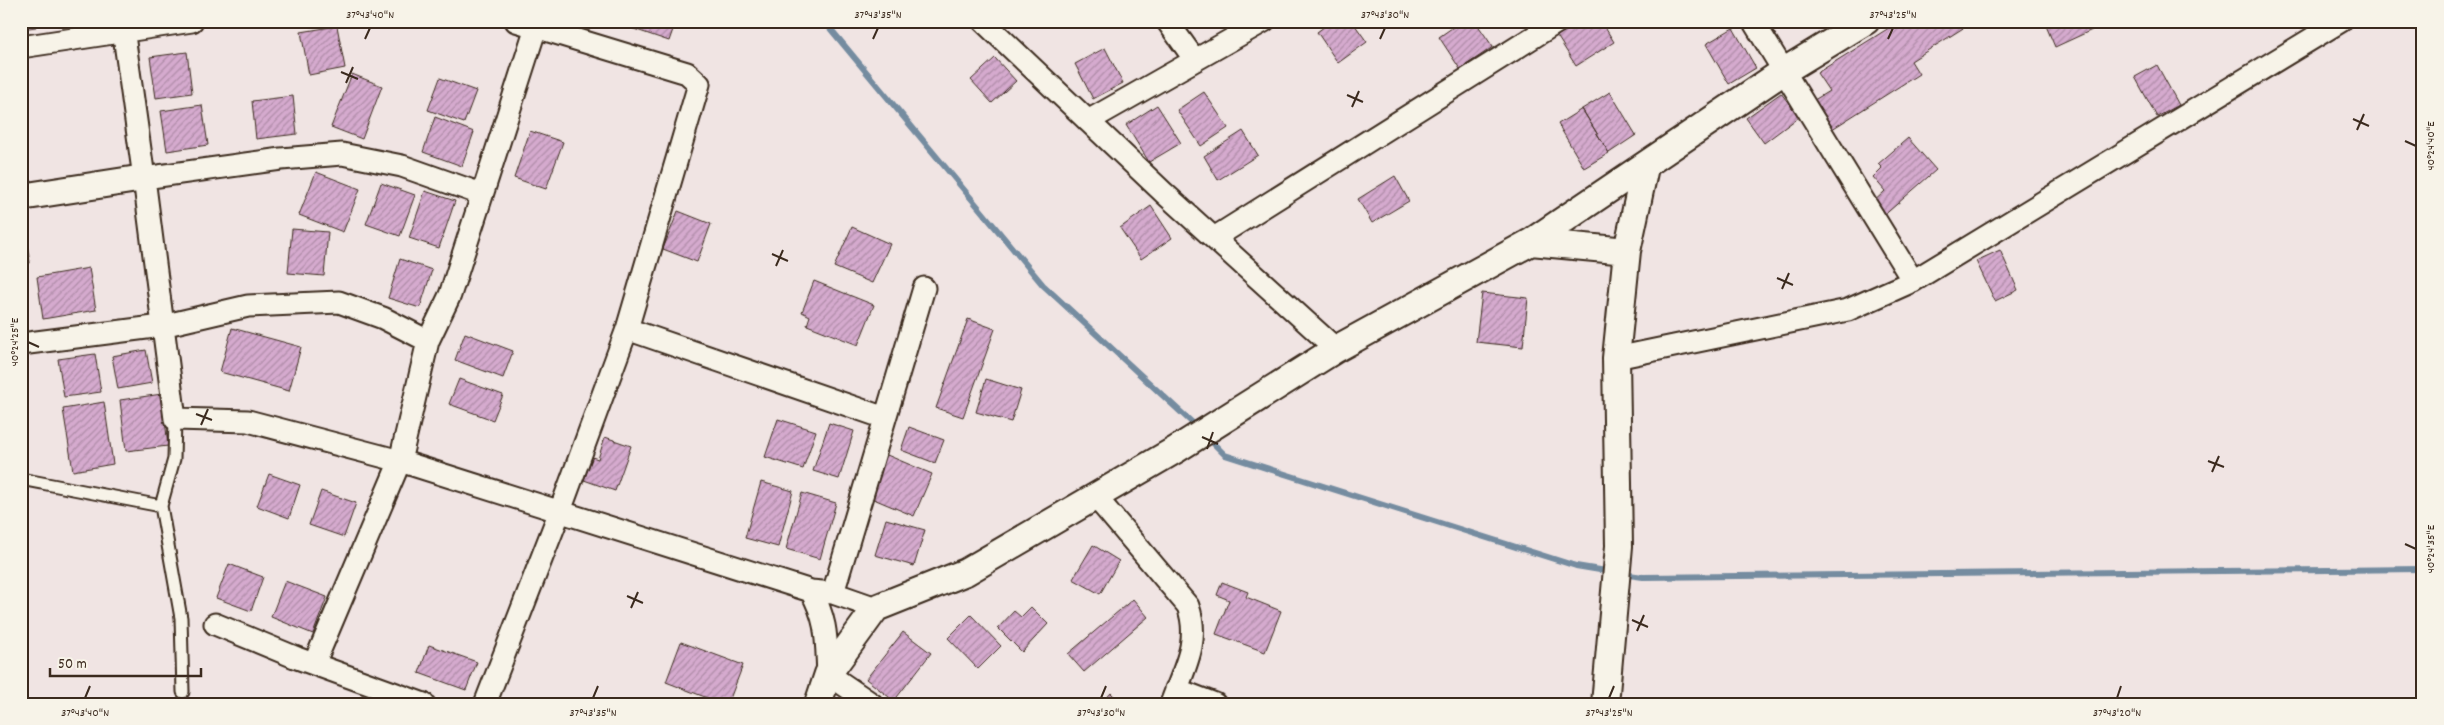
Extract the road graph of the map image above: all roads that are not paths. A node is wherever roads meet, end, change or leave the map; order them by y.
1 (192, 21) edge
2 (983, 21) edge
3 (1167, 21) edge
4 (1264, 21) edge
5 (1559, 21) edge
6 (1753, 21) edge
7 (1866, 21) edge
8 (2341, 21) edge
9 (526, 24) edge
10 (122, 26) edge
11 (21, 47) edge
12 (1195, 60) junction
13 (1784, 71) junction
14 (1088, 121) junction
15 (1645, 167) junction
16 (144, 178) junction
17 (481, 194) junction
18 (21, 197) edge
19 (1214, 238) junction
20 (1531, 242) junction
21 (1627, 250) junction
22 (1913, 281) junction
23 (924, 288) dead end
24 (162, 326) junction
25 (627, 329) junction
26 (428, 341) junction
27 (21, 344) edge
28 (1336, 349) junction
29 (1616, 358) junction
30 (885, 418) junction
31 (175, 419) junction
32 (400, 461) junction
33 (21, 479) edge
34 (1095, 496) junction
35 (161, 506) junction
36 (560, 511) junction
37 (811, 591) junction
38 (832, 593) junction
39 (876, 608) junction
40 (215, 624) dead end
41 (314, 664) junction
42 (828, 674) junction
43 (183, 692) dead end
44 (1173, 696) edge
45 (424, 704) edge
46 (485, 704) edge
47 (818, 704) edge
48 (872, 704) edge
49 (1215, 704) edge
50 (1605, 704) edge

1 - 10 street
2 - 14 street
3 - 12 street
4 - 12 street
5 - 19 street
6 - 13 street
7 - 13 street
8 - 22 street
9 - 17 street
9 - 25 street
10 - 11 street
10 - 16 street
12 - 14 street
13 - 15 street
13 - 22 street
14 - 19 street
15 - 20 street
15 - 21 street
16 - 17 street
16 - 18 street
16 - 24 street
17 - 26 street
19 - 28 street
20 - 21 street
20 - 28 street
21 - 29 street
22 - 29 street
23 - 30 street
24 - 26 street
24 - 27 street
24 - 31 street
25 - 30 street
25 - 36 street
26 - 32 street
28 - 34 street
29 - 50 street
30 - 38 street
31 - 32 street
31 - 35 lane
32 - 36 street
32 - 41 street
33 - 35 lane
34 - 39 street
34 - 44 street
35 - 43 lane
36 - 37 street
36 - 46 street
37 - 38 street
37 - 42 street
38 - 39 street
39 - 42 street
40 - 41 street
41 - 45 street
42 - 47 street
42 - 48 street
44 - 49 street

